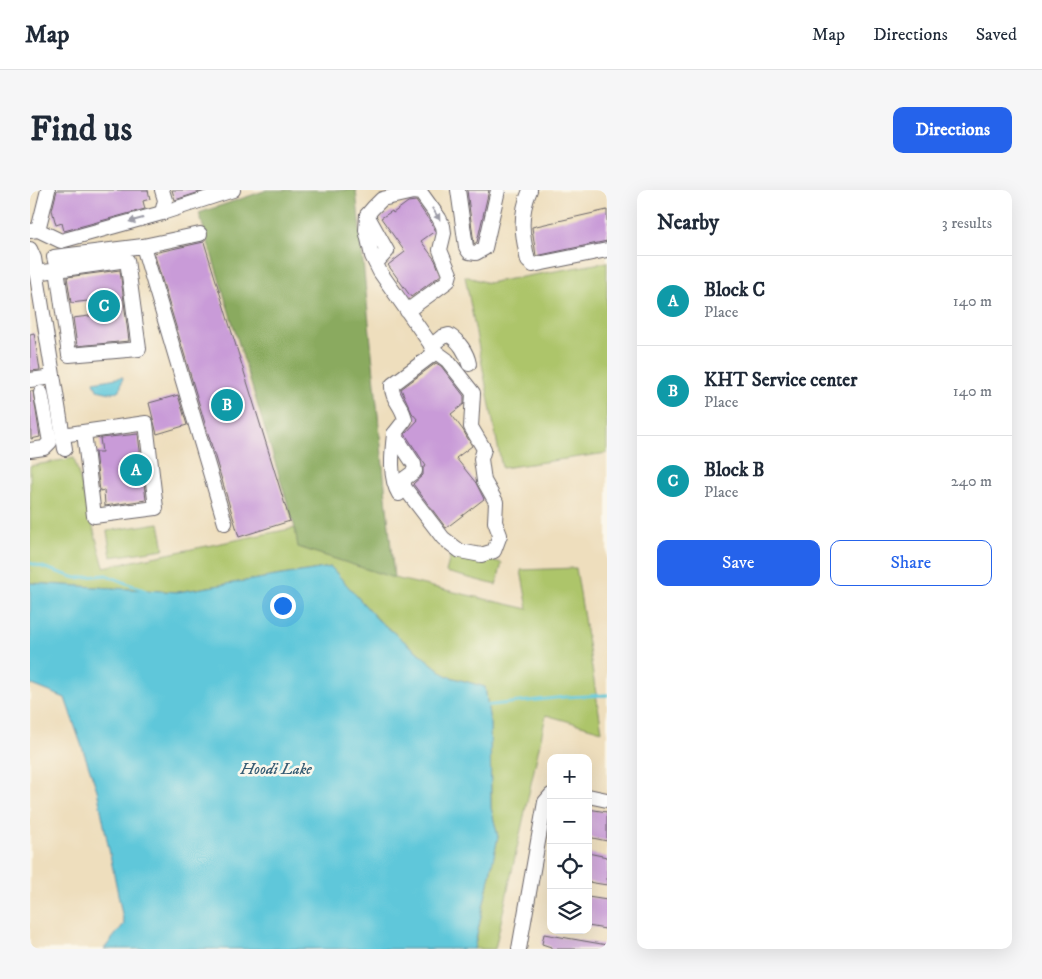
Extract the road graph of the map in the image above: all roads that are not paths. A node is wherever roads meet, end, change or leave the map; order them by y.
1 (48, 190) edge
2 (162, 190) edge
3 (233, 190) edge
4 (458, 190) edge
5 (498, 190) edge
6 (530, 190) edge
7 (379, 195) edge
8 (162, 213) junction
9 (34, 231) edge
10 (200, 234) dead end
11 (143, 246) junction
12 (30, 249) edge
13 (607, 250) edge
14 (57, 269) junction
15 (36, 273) junction
16 (407, 311) junction
17 (434, 349) junction
18 (468, 364) dead end
19 (30, 380) edge
20 (54, 384) junction
21 (35, 393) edge
22 (84, 432) junction
23 (394, 434) junction
24 (62, 435) junction
25 (65, 449) dead end
26 (30, 450) edge
27 (409, 509) dead end
28 (225, 523) dead end
29 (592, 797) edge
30 (547, 799) edge
31 (607, 800) edge
32 (519, 949) edge

1 - 9 street
2 - 8 street
3 - 8 street
4 - 5 street
6 - 13 street
7 - 16 street
7 -> 16 street
8 -> 9 street
10 - 11 street
11 - 14 street
11 - 28 street
12 - 15 street
14 - 14 street
14 - 15 street
15 - 20 street
16 - 17 street
17 - 18 street
17 - 23 street
17 - 23 street
19 - 20 street
20 - 21 street
20 - 24 street
21 - 26 street
22 - 22 street
22 - 24 street
23 - 27 street
24 - 25 street
29 - 31 street
30 - 32 street

